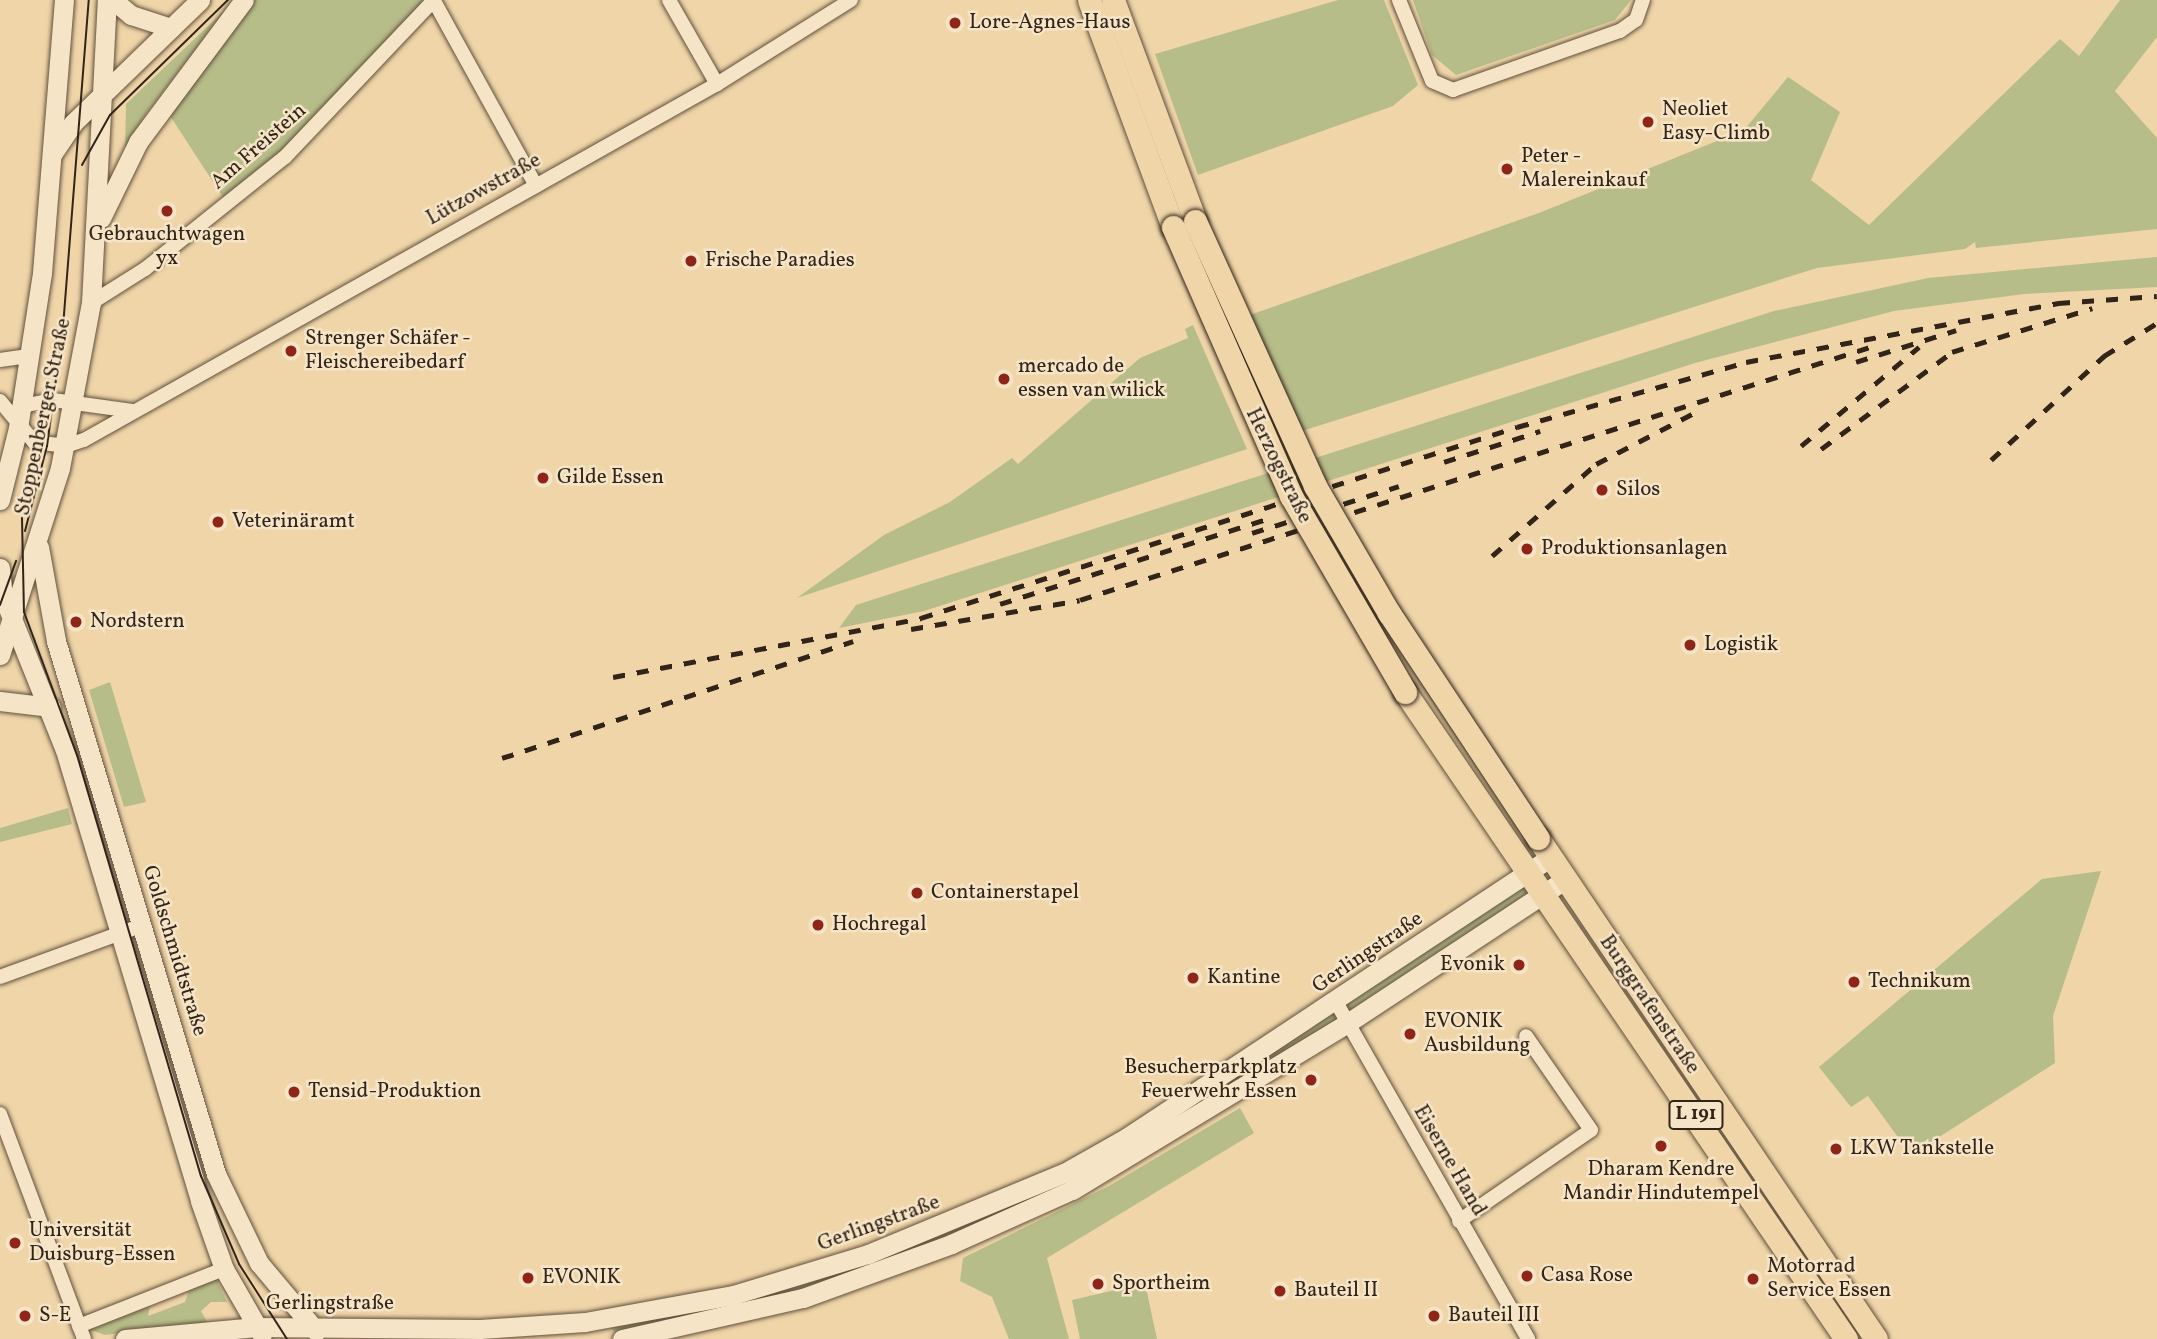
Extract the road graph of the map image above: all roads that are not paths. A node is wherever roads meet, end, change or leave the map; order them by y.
1 (64, 0) edge
2 (107, 0) edge
3 (113, 0) edge
4 (200, 0) edge
5 (244, 0) edge
6 (434, 0) edge
7 (669, 0) edge
8 (851, 0) edge
9 (1088, 0) edge
10 (1113, 0) edge
11 (1399, 0) edge
12 (1643, 0) edge
13 (171, 28) junction
14 (717, 84) junction
15 (101, 94) junction
16 (53, 154) junction
17 (536, 186) junction
18 (99, 223) junction
19 (1184, 224) junction
20 (91, 303) junction
21 (27, 356) junction
22 (0, 360) edge
23 (0, 401) edge
24 (73, 404) junction
25 (22, 407) junction
26 (133, 411) junction
27 (18, 428) junction
28 (65, 446) junction
29 (0, 500) edge
30 (39, 547) junction
31 (0, 568) edge
32 (12, 621) junction
33 (0, 655) edge
34 (0, 701) edge
35 (51, 707) junction
36 (1544, 847) junction
37 (1528, 872) junction
38 (1566, 879) junction
39 (1543, 893) junction
40 (143, 925) junction
41 (121, 932) junction
42 (0, 977) edge
43 (1336, 1002) junction
44 (1346, 1024) junction
45 (1526, 1036) dead end
46 (0, 1114) edge
47 (1460, 1221) junction
48 (224, 1269) junction
49 (82, 1333) edge
50 (260, 1333) edge
51 (318, 1333) edge
52 (125, 1339) edge
53 (622, 1339) edge
54 (1528, 1339) edge
55 (1846, 1339) edge
56 (1876, 1339) edge

1 - 16 main road, Stoppenberger Straße
2 - 15 main road, Stoppenberger Straße
3 - 13 main road
4 - 13 main road
5 - 18 main road, Stoppenberger Straße
6 - 17 street
6 - 20 street, Am Freistein
7 - 14 street
8 - 14 street, Lützowstraße
9 - 19 main road, Herzogstraße
10 - 19 main road, Herzogstraße
11 - 12 street
13 - 15 main road
14 - 17 street, Lützowstraße
15 - 16 main road
15 - 18 main road, Stoppenberger Straße
16 - 21 main road, Stoppenberger Straße
17 - 26 street, Lützowstraße
18 - 20 main road, Stoppenberger Straße
19 - 36 main road, Herzogstraße, bridge
19 - 37 main road, Herzogstraße, bridge
20 - 24 main road, Stoppenberger Straße
21 - 22 street
21 - 25 main road, Stoppenberger Straße
23 - 27 street
24 - 25 street
24 - 26 street
24 - 28 main road, Stoppenberger Straße
25 - 27 main road, Stoppenberger Straße
26 - 28 street, Lützowstraße
27 - 28 street
27 - 29 main road, Stoppenberger Straße
28 - 30 main road, Stoppenberger Straße
30 - 32 main road, Stoppenberger Straße
30 - 40 main road, Goldschmidtstraße
31 - 32 main road, Goldschmidtstraße
32 - 33 main road, Stoppenberger Straße
32 - 35 main road, Goldschmidtstraße
34 - 35 main road
35 - 41 main road, Goldschmidtstraße
36 - 37 main road, Gerlingstraße
36 - 38 main road, Herzogstraße / L 191
37 - 39 main road, Herzogstraße / L 191
37 - 43 main road, Gerlingstraße
38 - 39 main road, Gerlingstraße
38 - 56 main road, Burggrafenstraße / L 191
39 - 44 main road, Gerlingstraße
39 - 55 main road, Burggrafenstraße / L 191
40 - 41 street
40 - 51 main road, Goldschmidtstraße
41 - 42 street
41 - 48 main road, Goldschmidtstraße
43 - 44 street, Eiserne Hand
43 - 51 main road, Gerlingstraße
44 - 47 street, Eiserne Hand
44 - 53 main road, Gerlingstraße
45 - 47 street
46 - 49 street
47 - 54 street, Eiserne Hand
48 - 49 street
48 - 50 main road, Goldschmidtstraße
50 - 51 main road, Gerlingstraße
50 - 52 main road, Gerlingstraße

